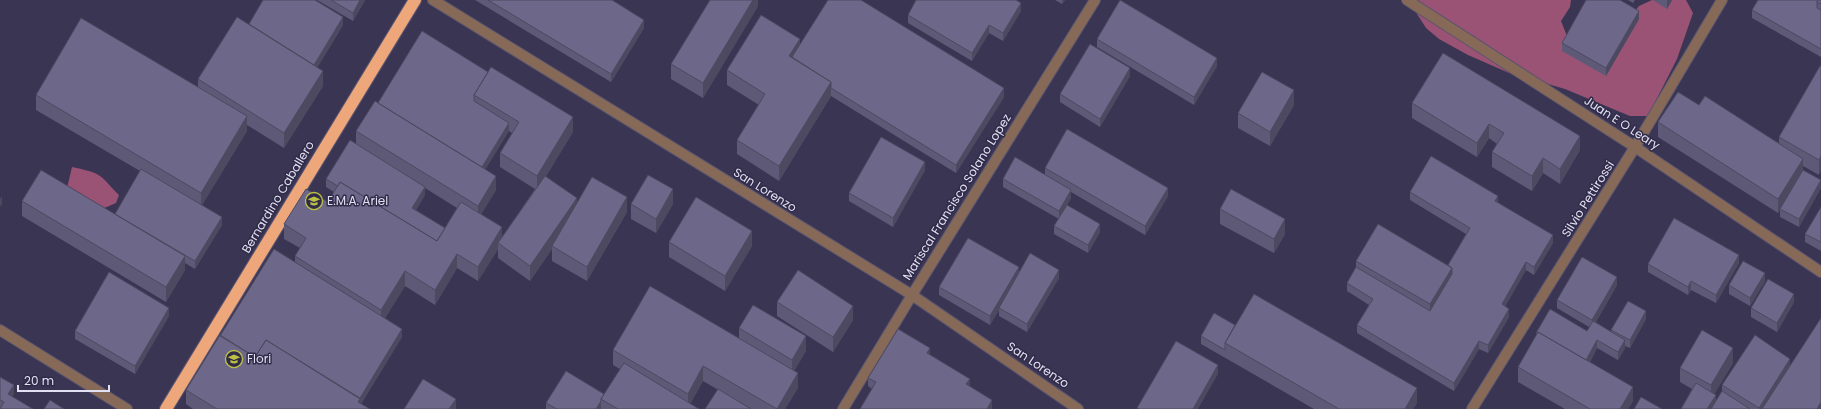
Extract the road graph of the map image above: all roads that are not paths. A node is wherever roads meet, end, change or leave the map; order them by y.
1 (415, 0) edge
2 (432, 0) edge
3 (1095, 0) edge
4 (1407, 0) edge
5 (1722, 0) edge
6 (1635, 147) junction
7 (1821, 272) edge
8 (912, 295) junction
9 (0, 330) edge
10 (127, 409) edge
11 (166, 409) edge
12 (843, 409) edge
13 (1078, 409) edge
14 (1472, 409) edge

1 - 11 highway, Bernardino Caballero
2 - 8 street, San Lorenzo
3 - 8 street, Mariscal Francisco Solano Lopez
4 - 6 street, Juan E O Leary
5 - 6 street, Silvio Pettirossi
6 - 7 street, Juan E O Leary
6 - 14 street, Silvio Pettirossi
8 - 12 street, Mariscal Francisco Solano Lopez
8 - 13 street, San Lorenzo
9 - 10 street

